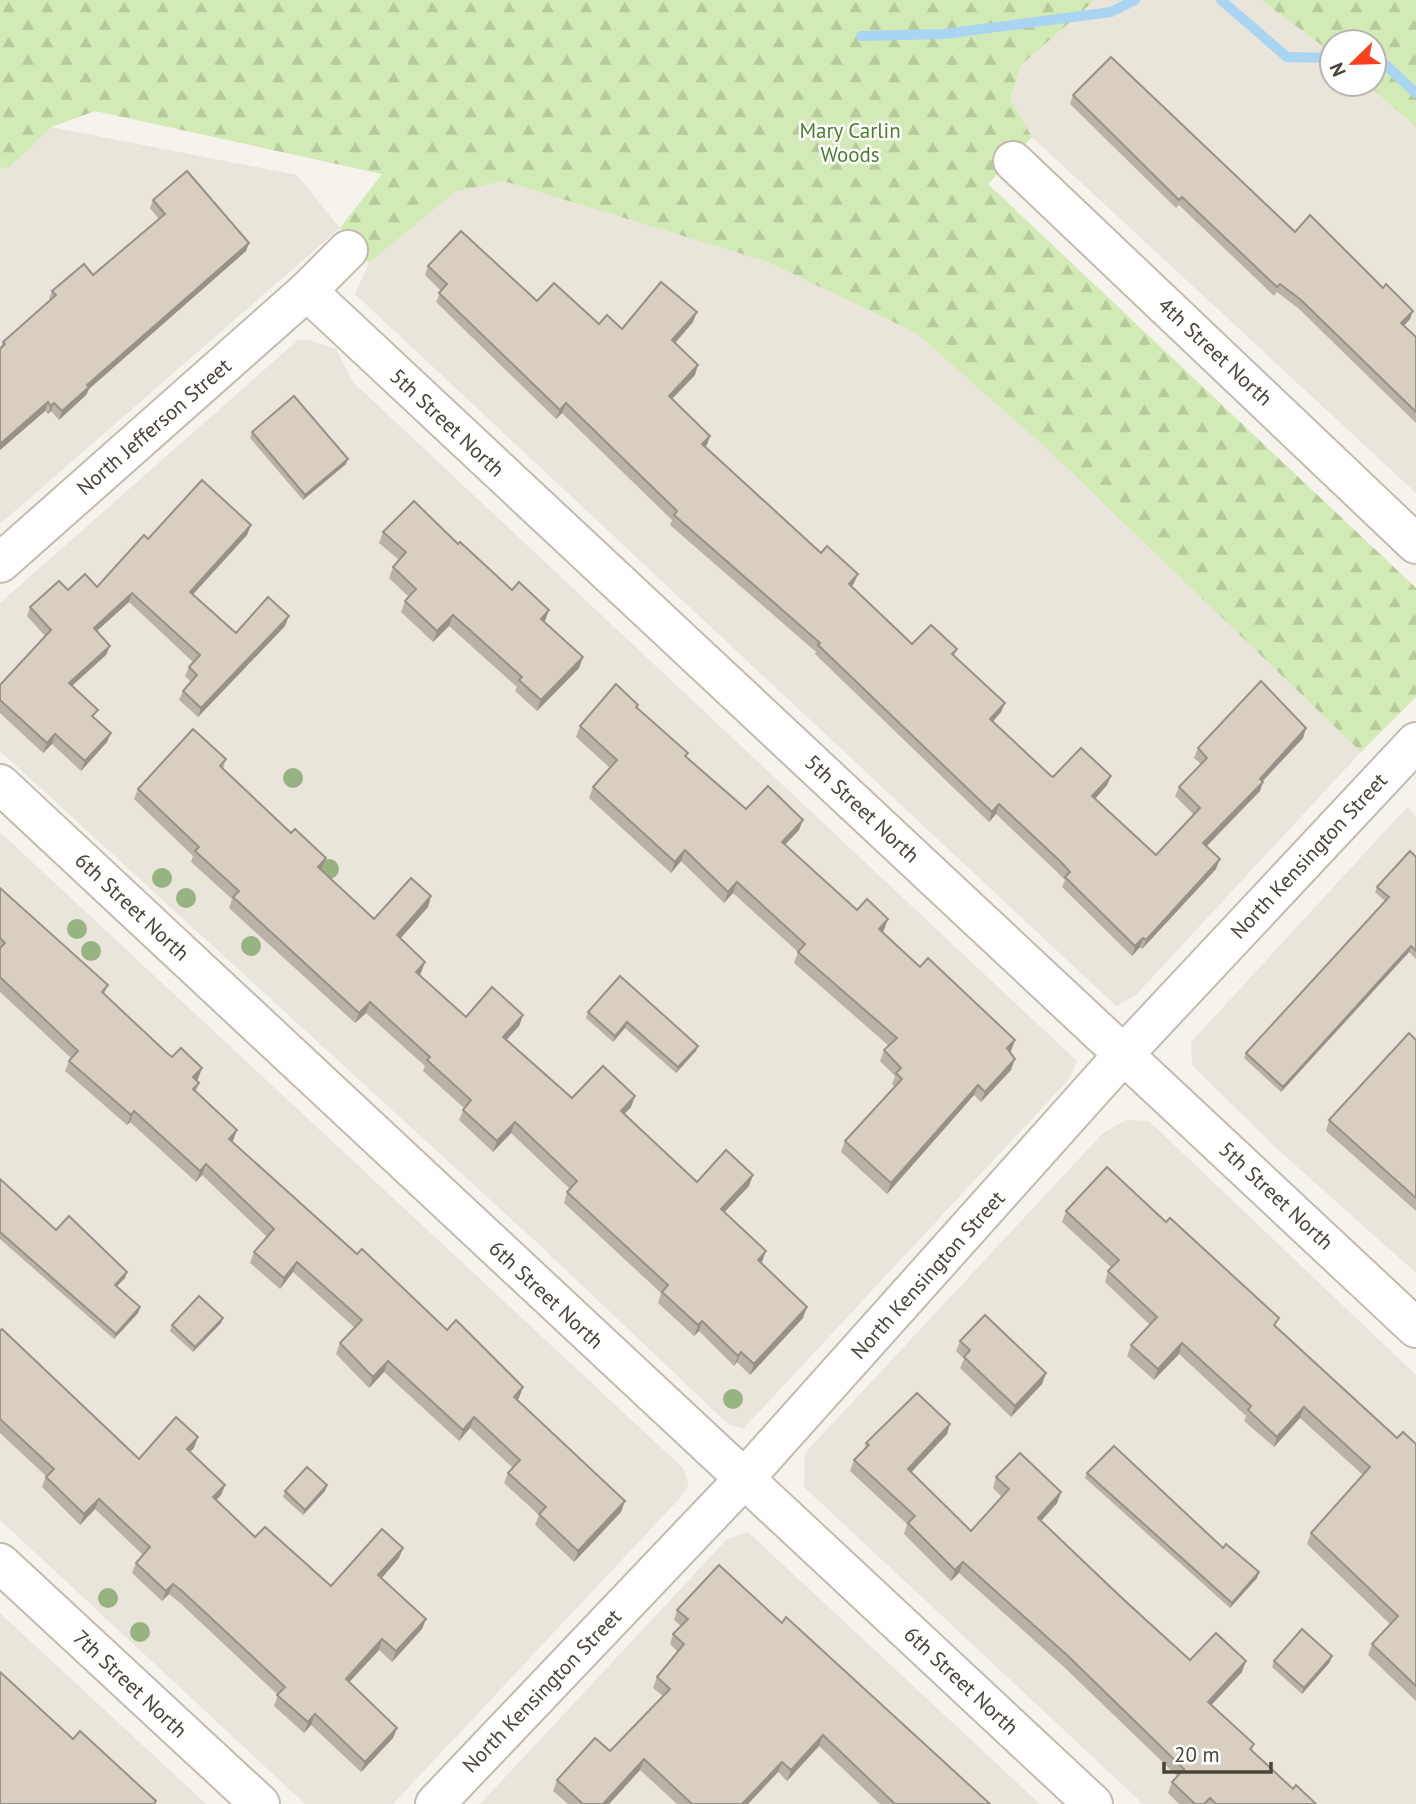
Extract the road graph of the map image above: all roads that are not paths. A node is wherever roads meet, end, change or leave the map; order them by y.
1 (1013, 161) dead end
2 (348, 250) dead end
3 (307, 292) junction
4 (1416, 544) edge
5 (0, 563) edge
6 (1416, 742) edge
7 (0, 785) edge
8 (1124, 1054) junction
9 (1416, 1328) edge
10 (743, 1480) junction
11 (0, 1563) edge
12 (260, 1804) edge
13 (435, 1804) edge
14 (1093, 1804) edge

1 - 4 street, 4th Street North
2 - 3 street, North Jefferson Street
3 - 5 street, North Jefferson Street
3 - 8 street, 5th Street North
6 - 8 street, North Kensington Street
7 - 10 street, 6th Street North
8 - 9 street, 5th Street North
8 - 10 street, North Kensington Street
10 - 13 street, North Kensington Street
10 - 14 street, 6th Street North
11 - 12 street, 7th Street North

